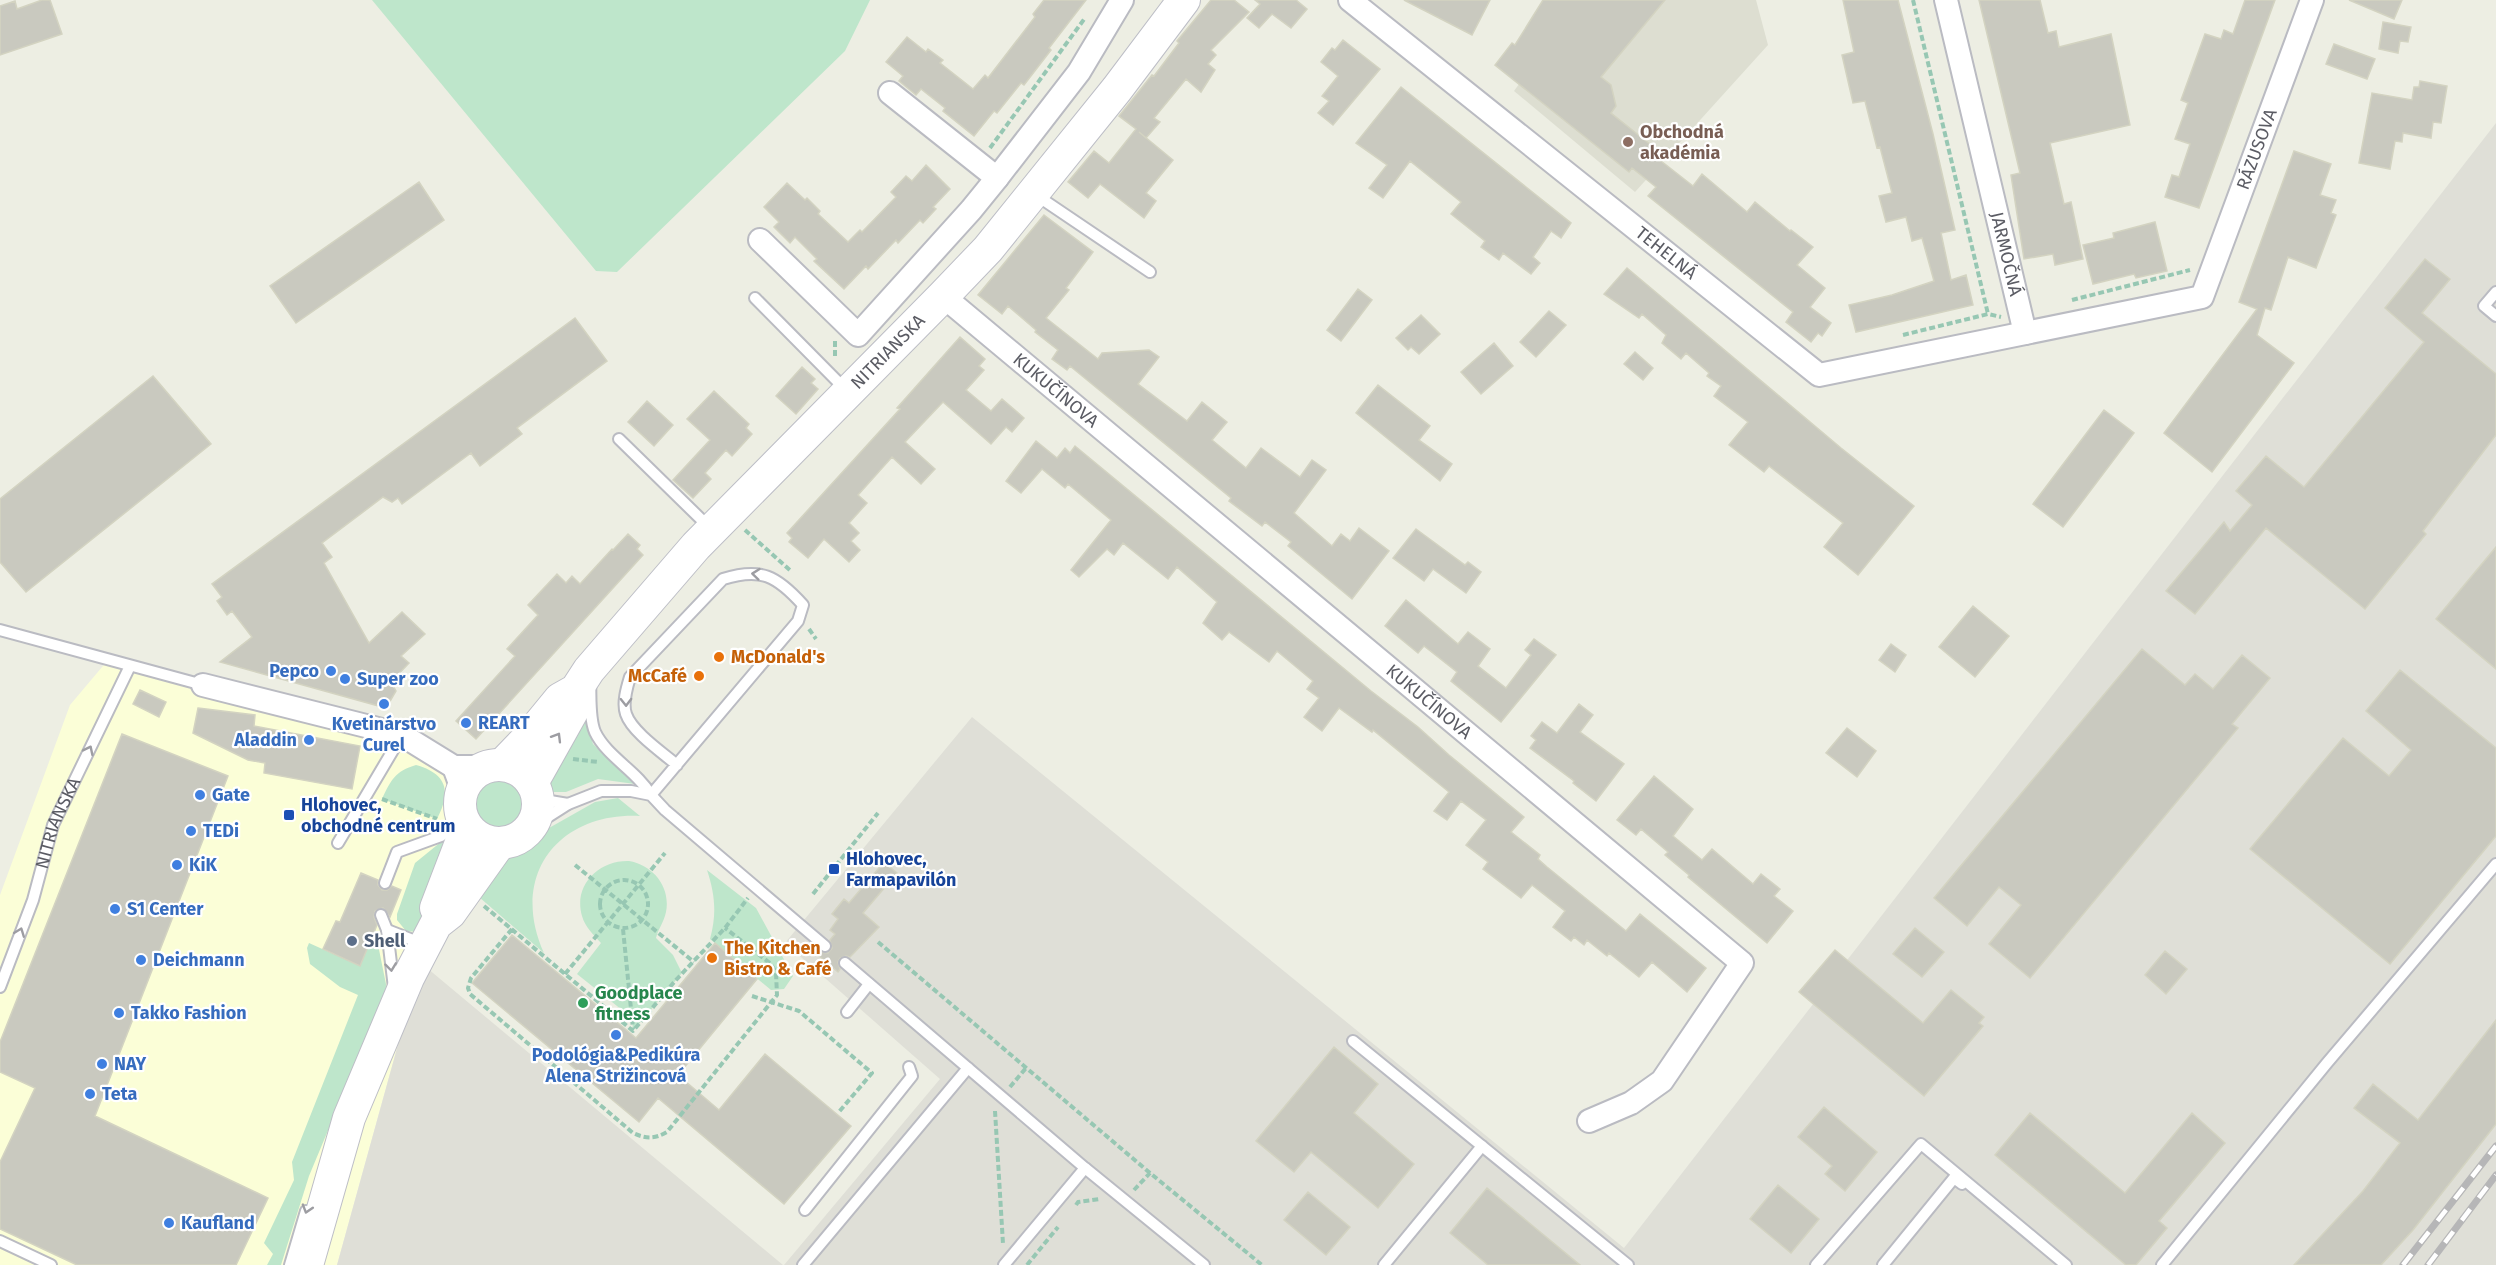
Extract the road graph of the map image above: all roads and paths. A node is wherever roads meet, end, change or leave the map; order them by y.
1 (1122, 0) edge
2 (1184, 0) edge
3 (1350, 0) edge
4 (1913, 0) edge
5 (1946, 0) edge
6 (2312, 0) edge
7 (1091, 10) dead end
8 (891, 93) dead end
9 (979, 163) junction
10 (997, 178) junction
11 (1034, 193) junction
12 (760, 240) dead end
13 (2191, 270) dead end
14 (1150, 272) dead end
15 (2496, 292) edge
16 (943, 297) junction
17 (755, 298) dead end
18 (2067, 301) dead end
19 (2496, 316) edge
20 (843, 321) junction
21 (2025, 333) junction
22 (1897, 336) dead end
23 (836, 363) dead end
24 (848, 393) junction
25 (619, 439) dead end
26 (712, 530) junction
27 (0, 630) edge
28 (130, 666) junction
29 (583, 680) junction
30 (203, 685) joint
31 (402, 735) junction
32 (563, 758) dead end
33 (604, 763) dead end
34 (677, 765) junction
35 (467, 794) junction
36 (651, 795) junction
37 (382, 799) dead end
38 (542, 803) junction
39 (878, 813) dead end
40 (338, 843) dead end
41 (499, 844) junction
42 (665, 853) dead end
43 (2496, 864) edge
44 (575, 865) dead end
45 (385, 883) dead end
46 (639, 885) junction
47 (755, 887) junction
48 (605, 889) junction
49 (813, 894) dead end
50 (478, 901) dead end
51 (623, 904) junction
52 (381, 915) dead end
53 (642, 920) junction
54 (608, 922) junction
55 (623, 928) junction
56 (725, 928) junction
57 (512, 929) junction
58 (387, 930) junction
59 (431, 934) junction
60 (878, 942) dead end
61 (825, 946) dead end
62 (694, 962) junction
63 (845, 963) dead end
64 (565, 974) junction
65 (869, 984) junction
66 (0, 987) edge
67 (752, 996) dead end
68 (396, 1004) junction
69 (773, 1004) junction
70 (847, 1012) dead end
71 (633, 1031) junction
72 (1353, 1041) dead end
73 (909, 1067) dead end
74 (968, 1068) junction
75 (1026, 1068) junction
76 (1002, 1097) junction
77 (838, 1113) dead end
78 (350, 1118) junction
79 (1589, 1121) dead end
80 (1482, 1146) junction
81 (1085, 1168) junction
82 (1149, 1173) junction
83 (320, 1177) dead end
84 (310, 1200) dead end
85 (1125, 1200) junction
86 (805, 1210) dead end
87 (1071, 1211) dead end
88 (1063, 1220) dead end
89 (0, 1241) edge
90 (1008, 1261) edge
91 (51, 1265) edge
92 (290, 1265) edge
93 (308, 1265) edge
94 (803, 1265) edge
95 (1027, 1265) edge
96 (1204, 1265) edge
97 (1262, 1265) edge
98 (1384, 1265) edge
99 (1628, 1265) edge
100 (1816, 1265) edge
101 (1883, 1265) edge
102 (2064, 1265) edge
103 (2162, 1265) edge

1 - 10 street, NITRIANSKA
2 - 11 main road, NITRIANSKA
3 - 21 street, TEHELNÁ
4 - 22 path
5 - 21 street, JARMOČNÁ
6 - 21 street, RÁZUSOVA
7 - 9 path
8 - 9 street
9 - 10 street
10 - 20 street, NITRIANSKA
11 - 14 lane
11 - 16 main road, NITRIANSKA
12 - 20 street, NITRIANSKA
13 - 18 path
15 - 19 lane
16 - 24 main road, NITRIANSKA
16 - 79 street, KUKUČÍNOVA
17 - 24 lane
20 - 23 path
24 - 26 main road, NITRIANSKA
25 - 26 lane
26 - 29 main road, NITRIANSKA
27 - 28 lane
28 - 30 lane
66 -> 28 lane, NITRIANSKA
29 - 35 main road, NITRIANSKA
29 - 36 lane
38 -> 29 main road, NITRIANSKA
30 - 31 street
31 - 35 street
31 - 40 lane
32 - 33 path
34 -> 34 lane
34 - 36 lane
35 - 37 path
35 - 38 main road
35 - 41 main road
35 - 45 lane
35 - 59 main road, NITRIANSKA
36 - 38 lane
36 - 47 lane
38 - 41 main road, NITRIANSKA
39 - 49 path
41 - 59 main road, NITRIANSKA
42 - 46 path
43 - 103 lane
44 - 48 path
46 - 48 path
46 - 51 path
46 - 53 path
47 - 56 path
47 - 61 lane
48 - 51 path
48 - 54 path
50 - 57 path
51 - 53 path
51 - 54 path
52 - 58 lane
53 - 55 path
53 - 62 path
54 - 55 path
54 - 64 path
55 - 71 path
56 - 62 path
56 - 69 path
57 - 64 path
57 - 69 path
58 - 59 lane
58 -> 68 lane
59 - 68 main road, NITRIANSKA
60 - 75 path
62 - 71 path
63 - 65 lane
64 - 71 path
65 - 70 lane
65 - 74 lane
67 - 69 path
68 - 78 main road, NITRIANSKA
69 - 77 path
72 - 80 lane
73 - 86 lane
74 - 76 lane
74 - 94 lane
75 - 76 path
75 - 82 path
76 - 81 lane
76 - 90 path
78 - 83 lane, NITRIANSKA
78 - 93 main road, NITRIANSKA
80 - 98 lane
80 - 99 lane
81 - 85 lane
81 - 90 lane
82 - 85 path
82 - 97 path
84 -> 92 lane
85 - 87 path
85 - 96 lane
88 - 95 path
89 - 91 lane
100 - 102 lane
101 - 102 lane

